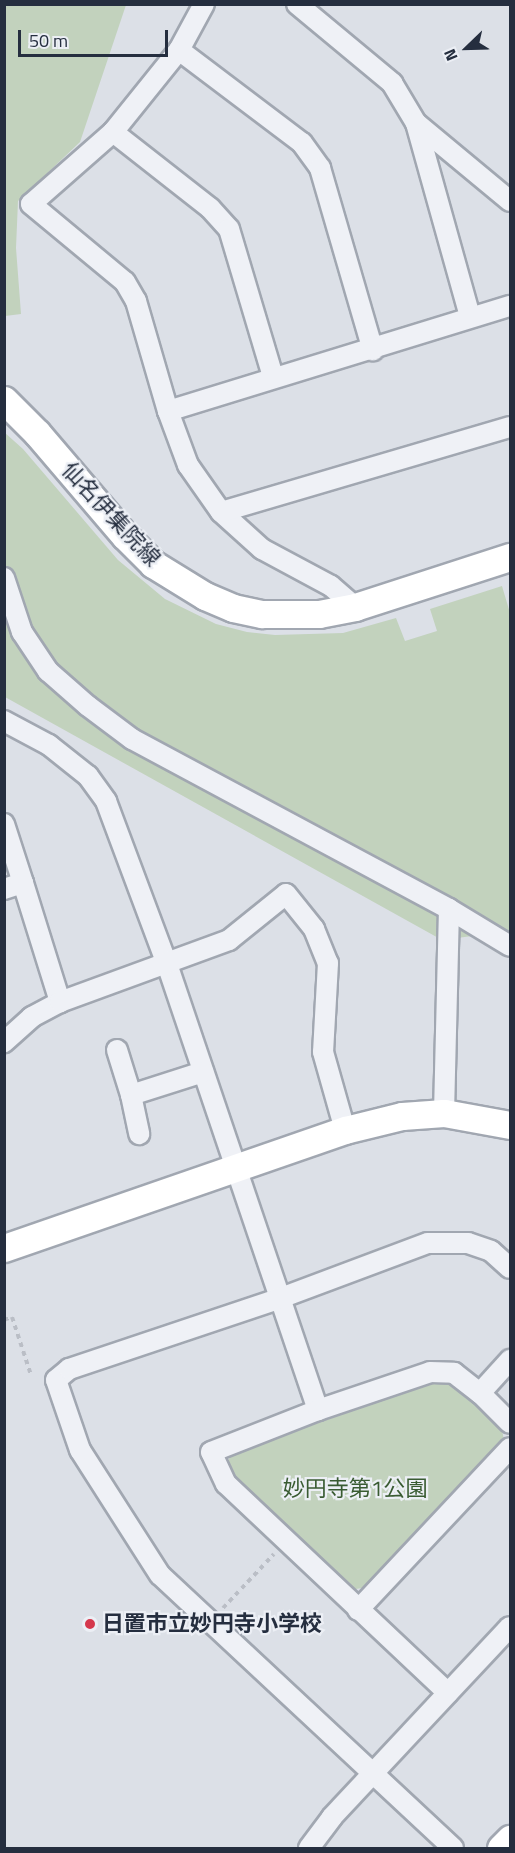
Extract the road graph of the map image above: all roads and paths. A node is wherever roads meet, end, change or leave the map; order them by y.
1 (204, 4) edge
2 (297, 4) edge
3 (179, 50) junction
4 (416, 123) junction
5 (113, 132) junction
6 (510, 201) edge
7 (510, 306) edge
8 (470, 317) junction
9 (373, 350) junction
10 (273, 377) junction
11 (4, 400) edge
12 (168, 411) junction
13 (510, 427) edge
14 (221, 512) junction
15 (510, 557) edge
16 (4, 578) edge
17 (355, 607) junction
18 (4, 721) edge
19 (4, 824) edge
20 (14, 886) edge
21 (449, 909) junction
22 (510, 946) edge
23 (167, 964) junction
24 (60, 1002) junction
25 (4, 1042) edge
26 (117, 1050) dead end
27 (202, 1072) junction
28 (131, 1095) junction
29 (444, 1113) junction
30 (510, 1125) edge
31 (345, 1130) junction
32 (139, 1134) dead end
33 (235, 1170) junction
34 (4, 1248) edge
35 (510, 1268) edge
36 (279, 1299) junction
37 (4, 1320) edge
38 (510, 1360) edge
39 (32, 1375) dead end
40 (480, 1393) junction
41 (318, 1410) junction
42 (510, 1423) edge
43 (510, 1448) edge
44 (285, 1542) junction
45 (221, 1610) dead end
46 (358, 1610) junction
47 (510, 1627) edge
48 (448, 1693) junction
49 (375, 1773) junction
50 (510, 1839) edge
51 (309, 1848) edge
52 (453, 1848) edge
53 (501, 1848) edge

1 - 3 street
2 - 4 street
3 - 5 street
3 - 9 street
4 - 6 street
4 - 8 street
5 - 10 street
5 - 12 street
7 - 8 street
8 - 9 street
9 - 10 street
10 - 12 street
11 - 17 main road, 仙名伊集院線
12 - 14 street
13 - 14 street
14 - 17 street
15 - 17 main road, 仙名伊集院線
16 - 21 street
18 - 23 street
19 - 20 street
20 - 24 street
21 - 22 street
21 - 29 street
23 - 24 street
23 - 27 street
23 - 31 street
24 - 25 street
26 - 28 street
27 - 28 street
27 - 33 street
28 - 32 street
29 - 30 main road
29 - 31 main road
31 - 33 main road
33 - 34 main road
33 - 36 street
35 - 36 street
36 - 41 street
36 - 49 street
37 - 39 path
38 - 40 street
40 - 41 street
40 - 42 street
41 - 44 street
43 - 46 street
44 - 45 path
44 - 46 street
46 - 48 street
47 - 48 street
48 - 49 street
49 - 51 street
49 - 52 street
50 - 53 main road

